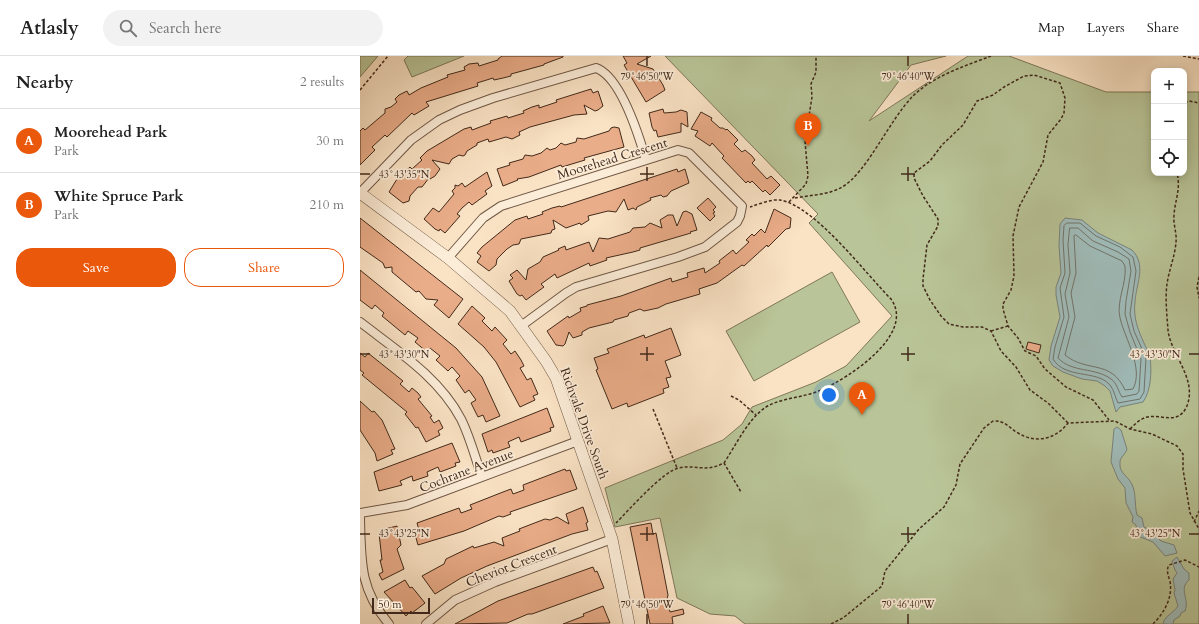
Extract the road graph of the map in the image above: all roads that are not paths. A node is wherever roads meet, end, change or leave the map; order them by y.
1 (646, 160) junction
2 (360, 193) edge
3 (448, 258) junction
4 (360, 322) edge
5 (521, 326) junction
6 (578, 441) junction
7 (482, 477) junction
8 (360, 513) edge
9 (360, 517) edge
10 (610, 534) junction
11 (389, 624) edge
12 (426, 624) edge
13 (629, 624) edge

1 - 2 street
1 - 3 street, Moorehead Crescent
1 - 5 street, Moorehead Crescent
2 - 3 street, Richvale Drive South
3 - 5 street, Richvale Drive South
4 - 7 street
5 - 6 street, Richvale Drive South
6 - 7 street, Cochrane Avenue
6 - 10 street, Richvale Drive South
7 - 8 street, Cochrane Avenue
9 - 11 street
10 - 12 street, Cheviot Crescent
10 - 13 street, Richvale Drive South

